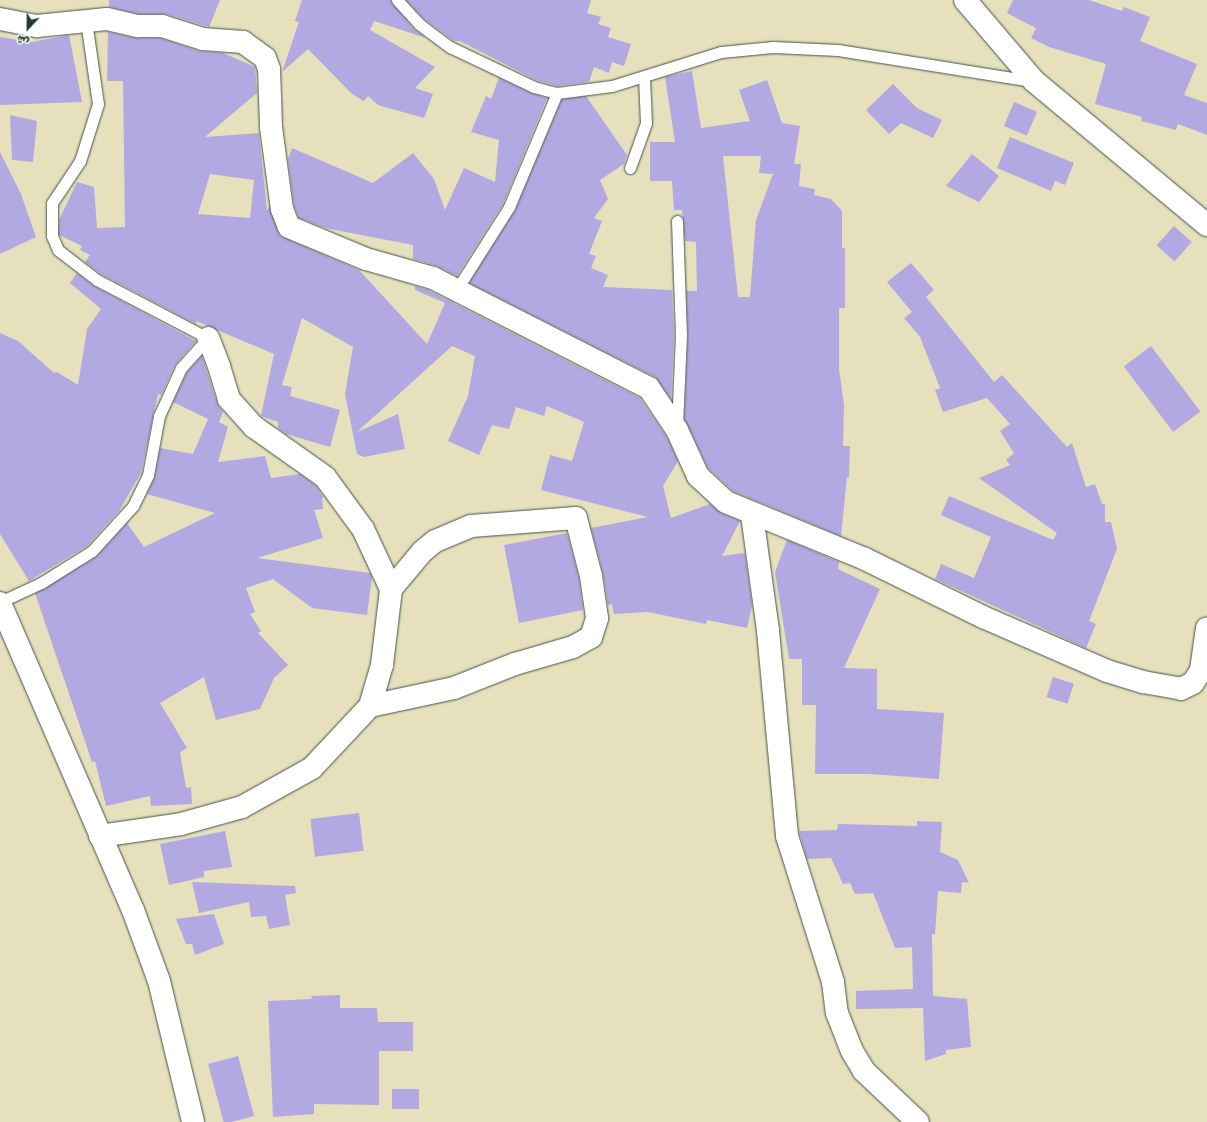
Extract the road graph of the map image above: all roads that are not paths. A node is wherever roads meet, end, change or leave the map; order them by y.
1 (397, 0) edge
2 (965, 0) edge
3 (0, 19) edge
4 (86, 21) junction
5 (644, 77) junction
6 (1034, 81) junction
7 (557, 93) junction
8 (630, 168) dead end
9 (677, 221) dead end
10 (1207, 225) edge
11 (457, 289) junction
12 (208, 338) junction
13 (677, 430) junction
14 (752, 515) junction
15 (391, 589) junction
16 (0, 602) edge
17 (1207, 628) edge
18 (370, 706) junction
19 (100, 836) junction
20 (193, 1122) edge
21 (918, 1122) edge

1 - 7 lane
2 - 6 street
3 - 4 street
4 - 11 street
4 - 12 lane
5 - 6 lane
5 - 7 lane
5 - 8 lane
6 - 10 street
7 - 11 lane
9 - 13 lane
11 - 13 street
12 - 15 street
12 - 16 lane
13 - 14 street
14 - 17 street
14 - 21 street
15 - 18 street
15 - 18 street
16 - 19 street
18 - 19 street
19 - 20 street

